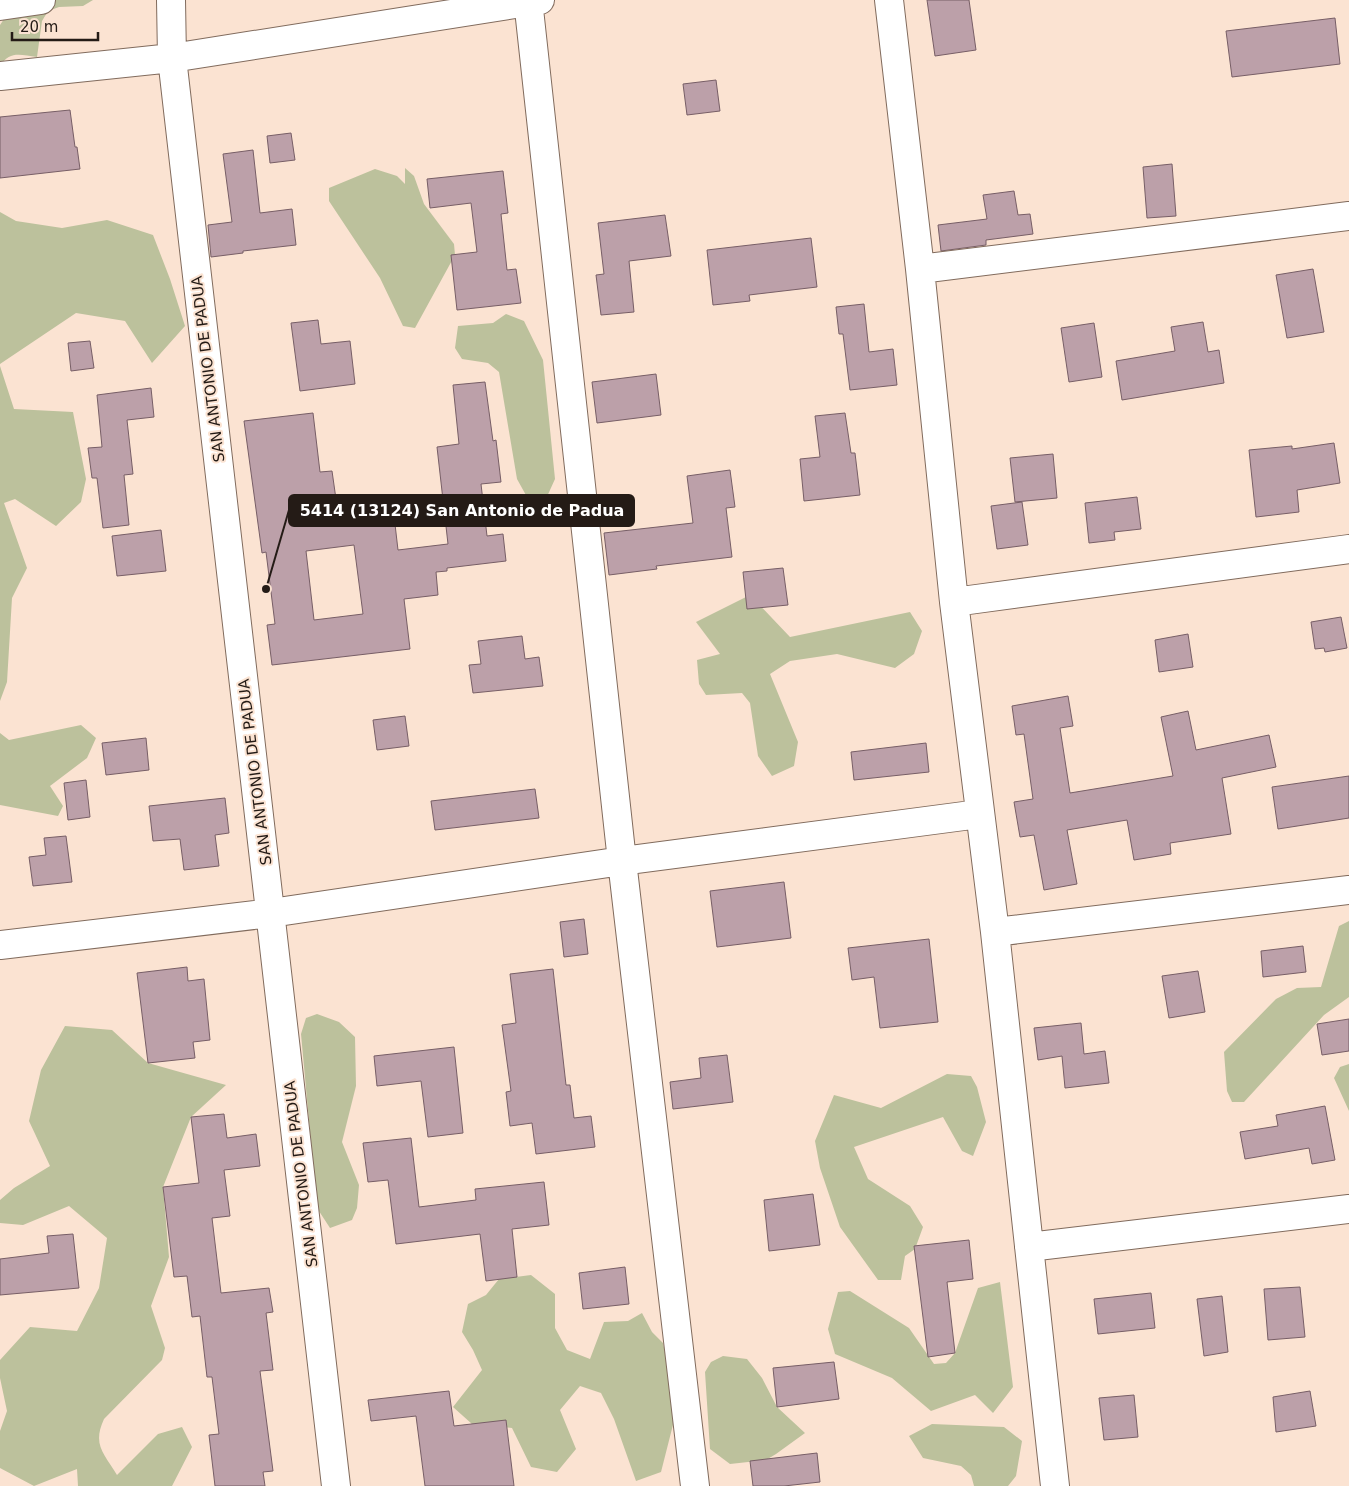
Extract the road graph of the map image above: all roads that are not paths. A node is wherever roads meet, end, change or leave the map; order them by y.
1 (41, 0) edge
2 (171, 0) edge
3 (889, 0) edge
4 (532, 1) edge
5 (0, 6) edge
6 (172, 58) junction
7 (0, 76) edge
8 (1349, 216) edge
9 (920, 269) junction
10 (1349, 549) edge
11 (954, 602) junction
12 (980, 814) junction
13 (622, 861) junction
14 (1349, 890) edge
15 (271, 912) junction
16 (994, 932) junction
17 (0, 945) edge
18 (1349, 1209) edge
19 (1029, 1247) junction
20 (336, 1486) edge
21 (695, 1486) edge
22 (1055, 1486) edge

1 - 5 street
2 - 6 street, SAN ANTONIO DE PADUA
3 - 9 street
4 - 6 street
4 - 13 street
6 - 7 street
6 - 15 street, SAN ANTONIO DE PADUA
8 - 9 street
9 - 11 street
10 - 11 street
11 - 12 street
12 - 13 street
12 - 16 street
13 - 15 street
13 - 21 street
14 - 16 street
15 - 17 street
15 - 20 street, SAN ANTONIO DE PADUA
16 - 19 street
18 - 19 street
19 - 22 street

